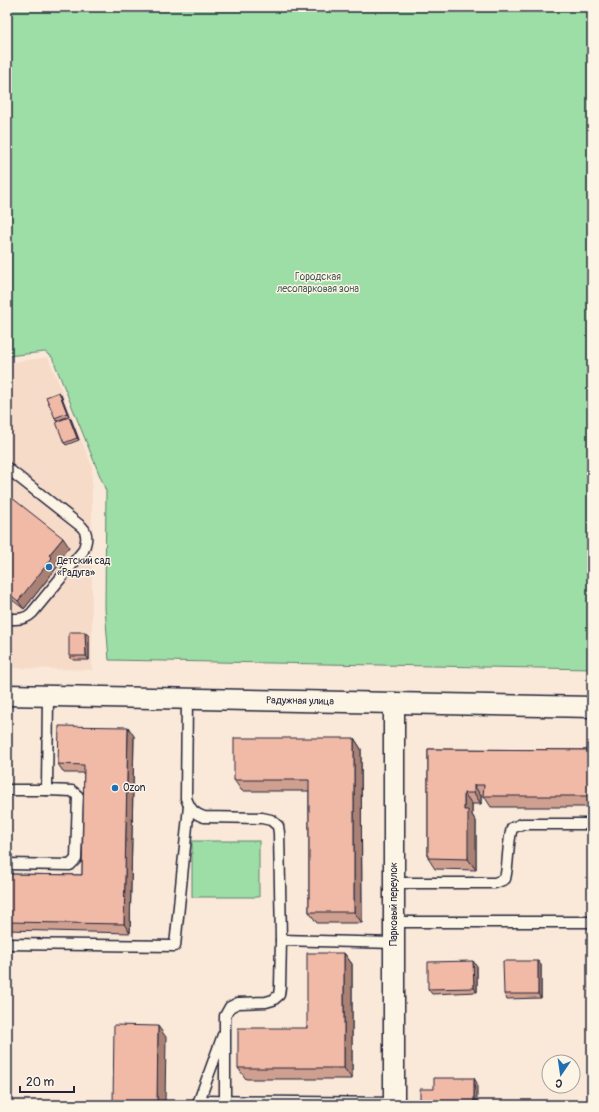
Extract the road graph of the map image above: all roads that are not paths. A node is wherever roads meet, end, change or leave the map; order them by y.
1 (7, 468) edge
2 (7, 619) edge
3 (7, 695) edge
4 (48, 696) junction
5 (187, 699) junction
6 (394, 703) junction
7 (592, 708) edge
8 (7, 790) edge
9 (47, 790) junction
10 (189, 806) junction
11 (592, 824) edge
12 (7, 864) edge
13 (394, 883) junction
14 (394, 922) junction
15 (592, 922) edge
16 (281, 940) junction
17 (394, 942) junction
18 (7, 944) edge
19 (225, 1029) junction
20 (225, 1101) junction
21 (199, 1103) edge
22 (241, 1103) edge
23 (394, 1104) edge

1 - 2 lane
3 - 4 street, Радужная улица
4 - 5 street, Радужная улица
4 - 9 lane
5 - 6 street, Радужная улица
5 - 10 lane
6 - 7 street, Радужная улица
6 - 13 street, Парковый переулок
8 - 9 lane
9 - 12 lane
10 - 16 lane
10 - 18 lane
11 - 13 lane
13 - 14 street, Парковый переулок
14 - 15 lane
14 - 17 street, Парковый переулок
16 - 17 lane
16 - 19 lane
17 - 23 street, Парковый переулок
19 - 20 lane
19 - 21 lane
20 - 21 lane
20 - 22 lane
22 - 23 lane

